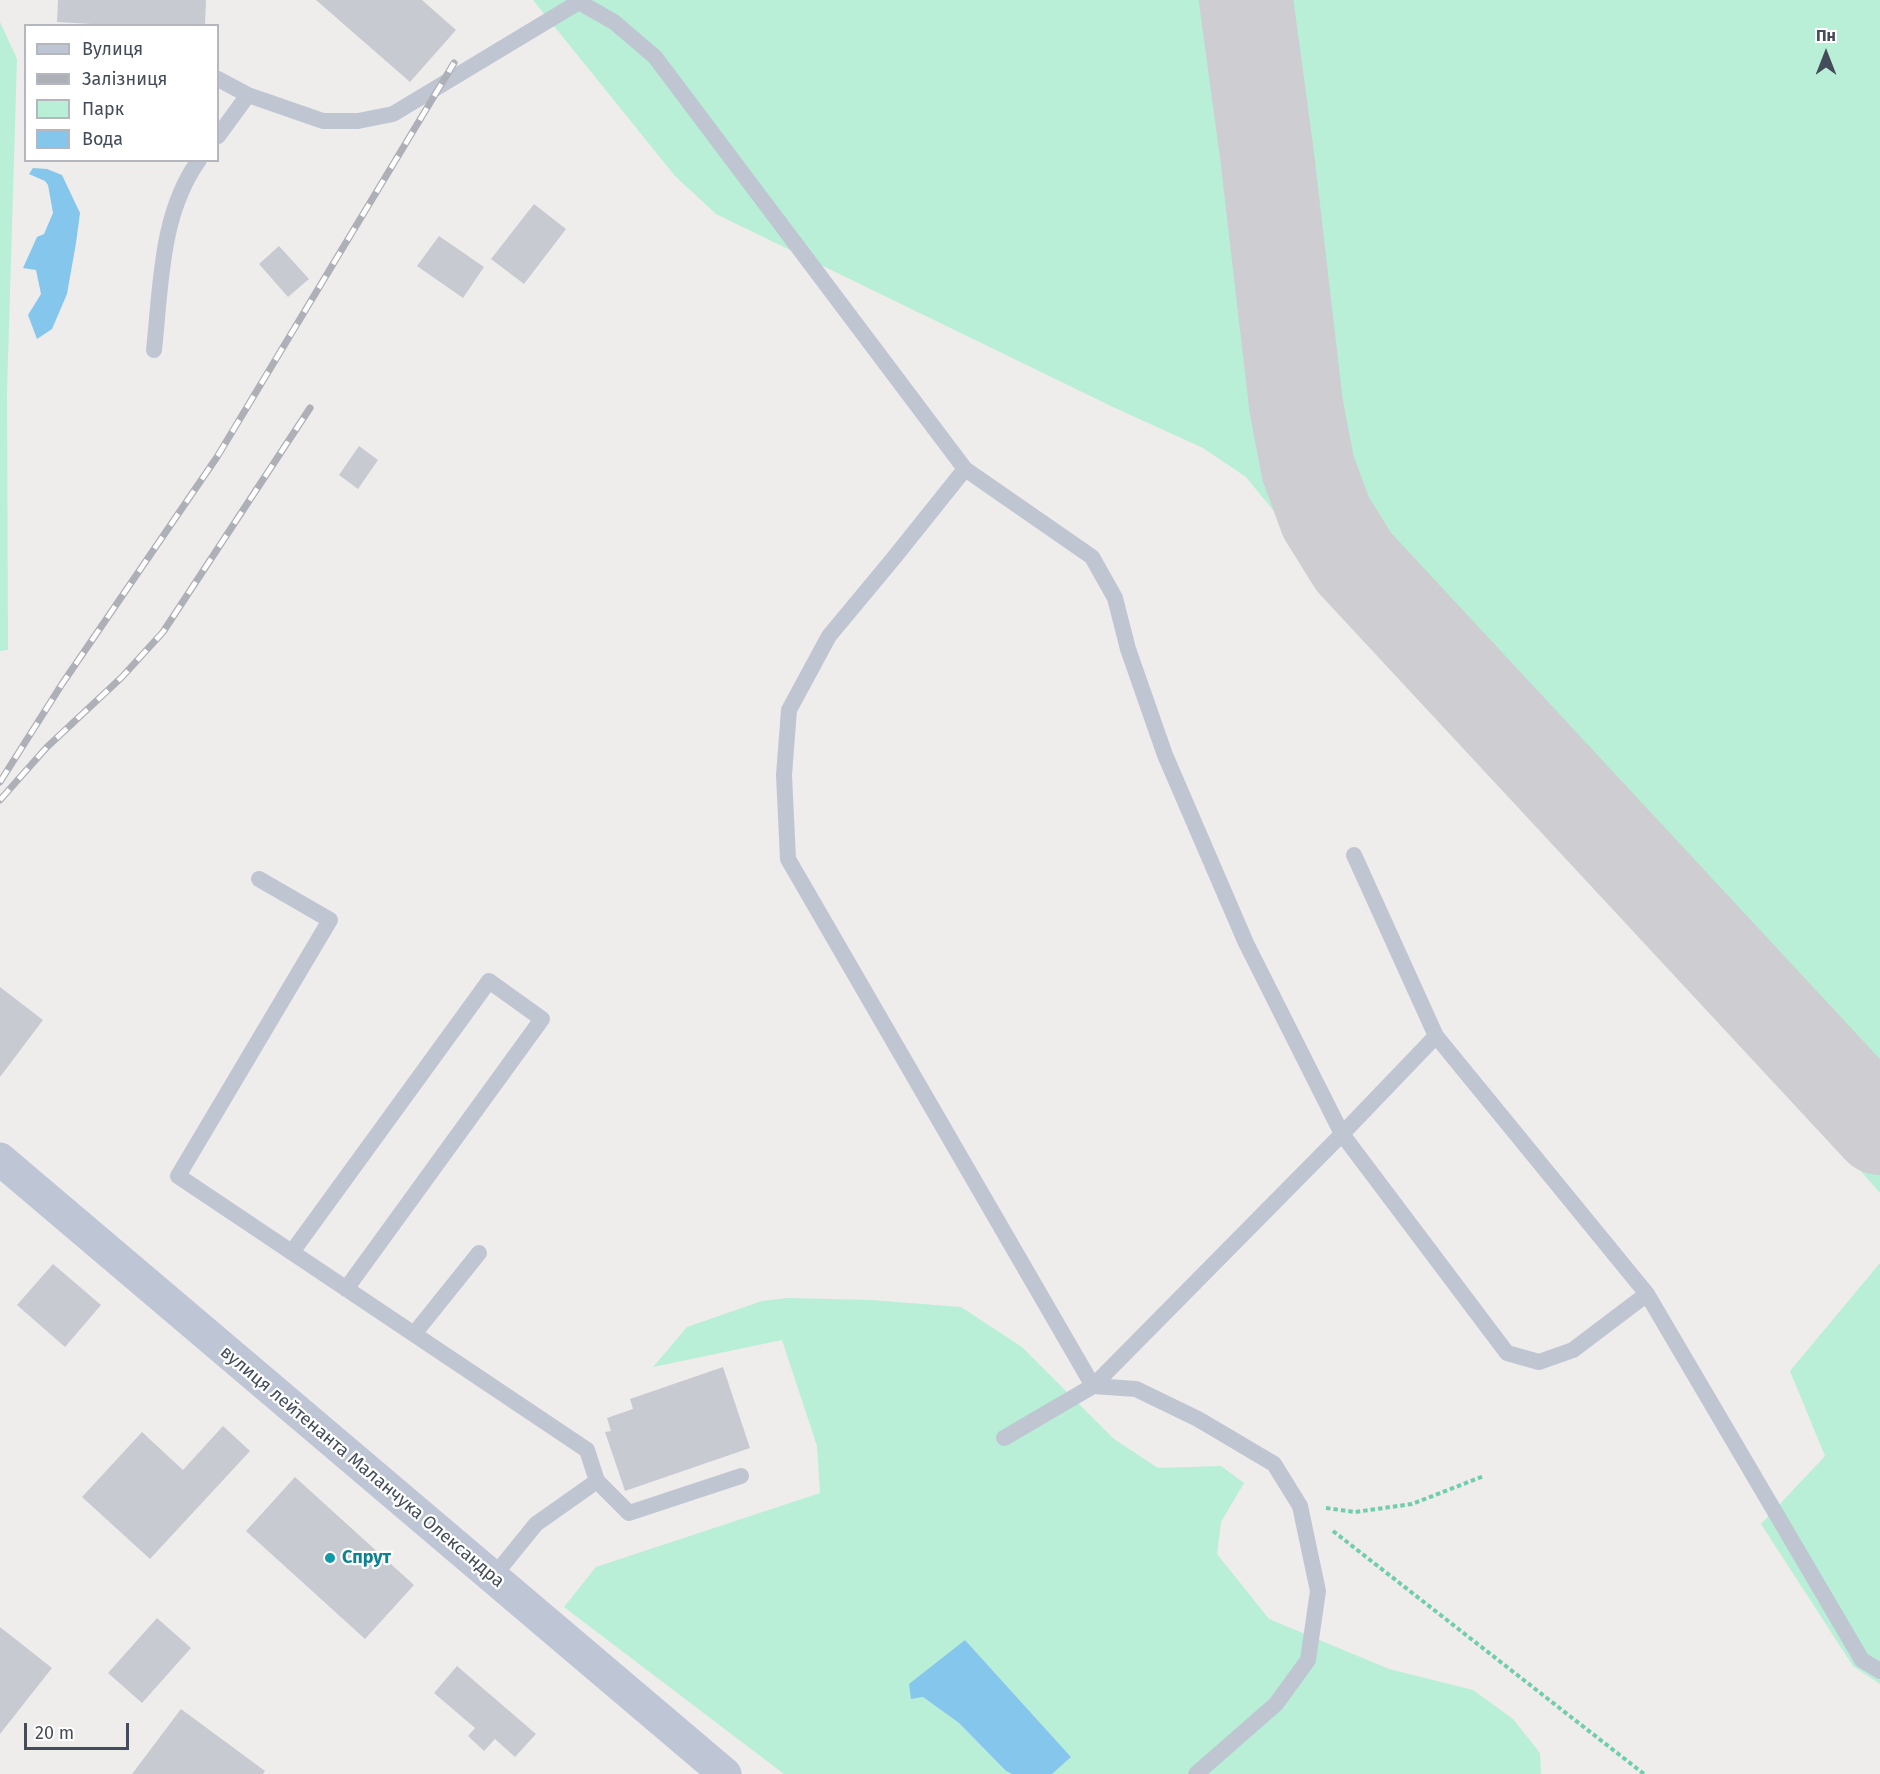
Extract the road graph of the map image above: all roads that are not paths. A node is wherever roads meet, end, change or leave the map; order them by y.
1 (219, 80) edge
2 (248, 95) junction
3 (219, 135) edge
4 (198, 162) edge
5 (154, 350) dead end
6 (965, 469) junction
7 (1354, 855) dead end
8 (259, 879) dead end
9 (1436, 1036) junction
10 (1342, 1134) junction
11 (0, 1159) edge
12 (292, 1252) junction
13 (479, 1253) dead end
14 (346, 1289) junction
15 (1647, 1294) junction
16 (414, 1334) junction
17 (1093, 1386) junction
18 (1004, 1438) dead end
19 (741, 1476) dead end
20 (597, 1481) junction
21 (493, 1577) junction
22 (1880, 1671) edge
23 (724, 1774) edge
24 (1197, 1774) edge

1 - 2 lane
2 - 3 lane
2 - 6 lane
4 - 5 lane
6 - 10 lane
6 - 17 lane
7 - 9 lane
8 - 12 lane
9 - 10 lane
9 - 15 lane
10 - 15 lane
10 - 17 lane
11 - 21 street, вулиця лейтенанта Маланчука Олександра
12 - 14 lane
12 - 14 lane
13 - 16 lane
14 - 16 lane
15 - 22 lane
16 - 20 lane
17 - 18 lane
17 - 24 lane
19 - 20 lane
20 - 21 lane
21 - 23 street, вулиця лейтенанта Маланчука Олександра

